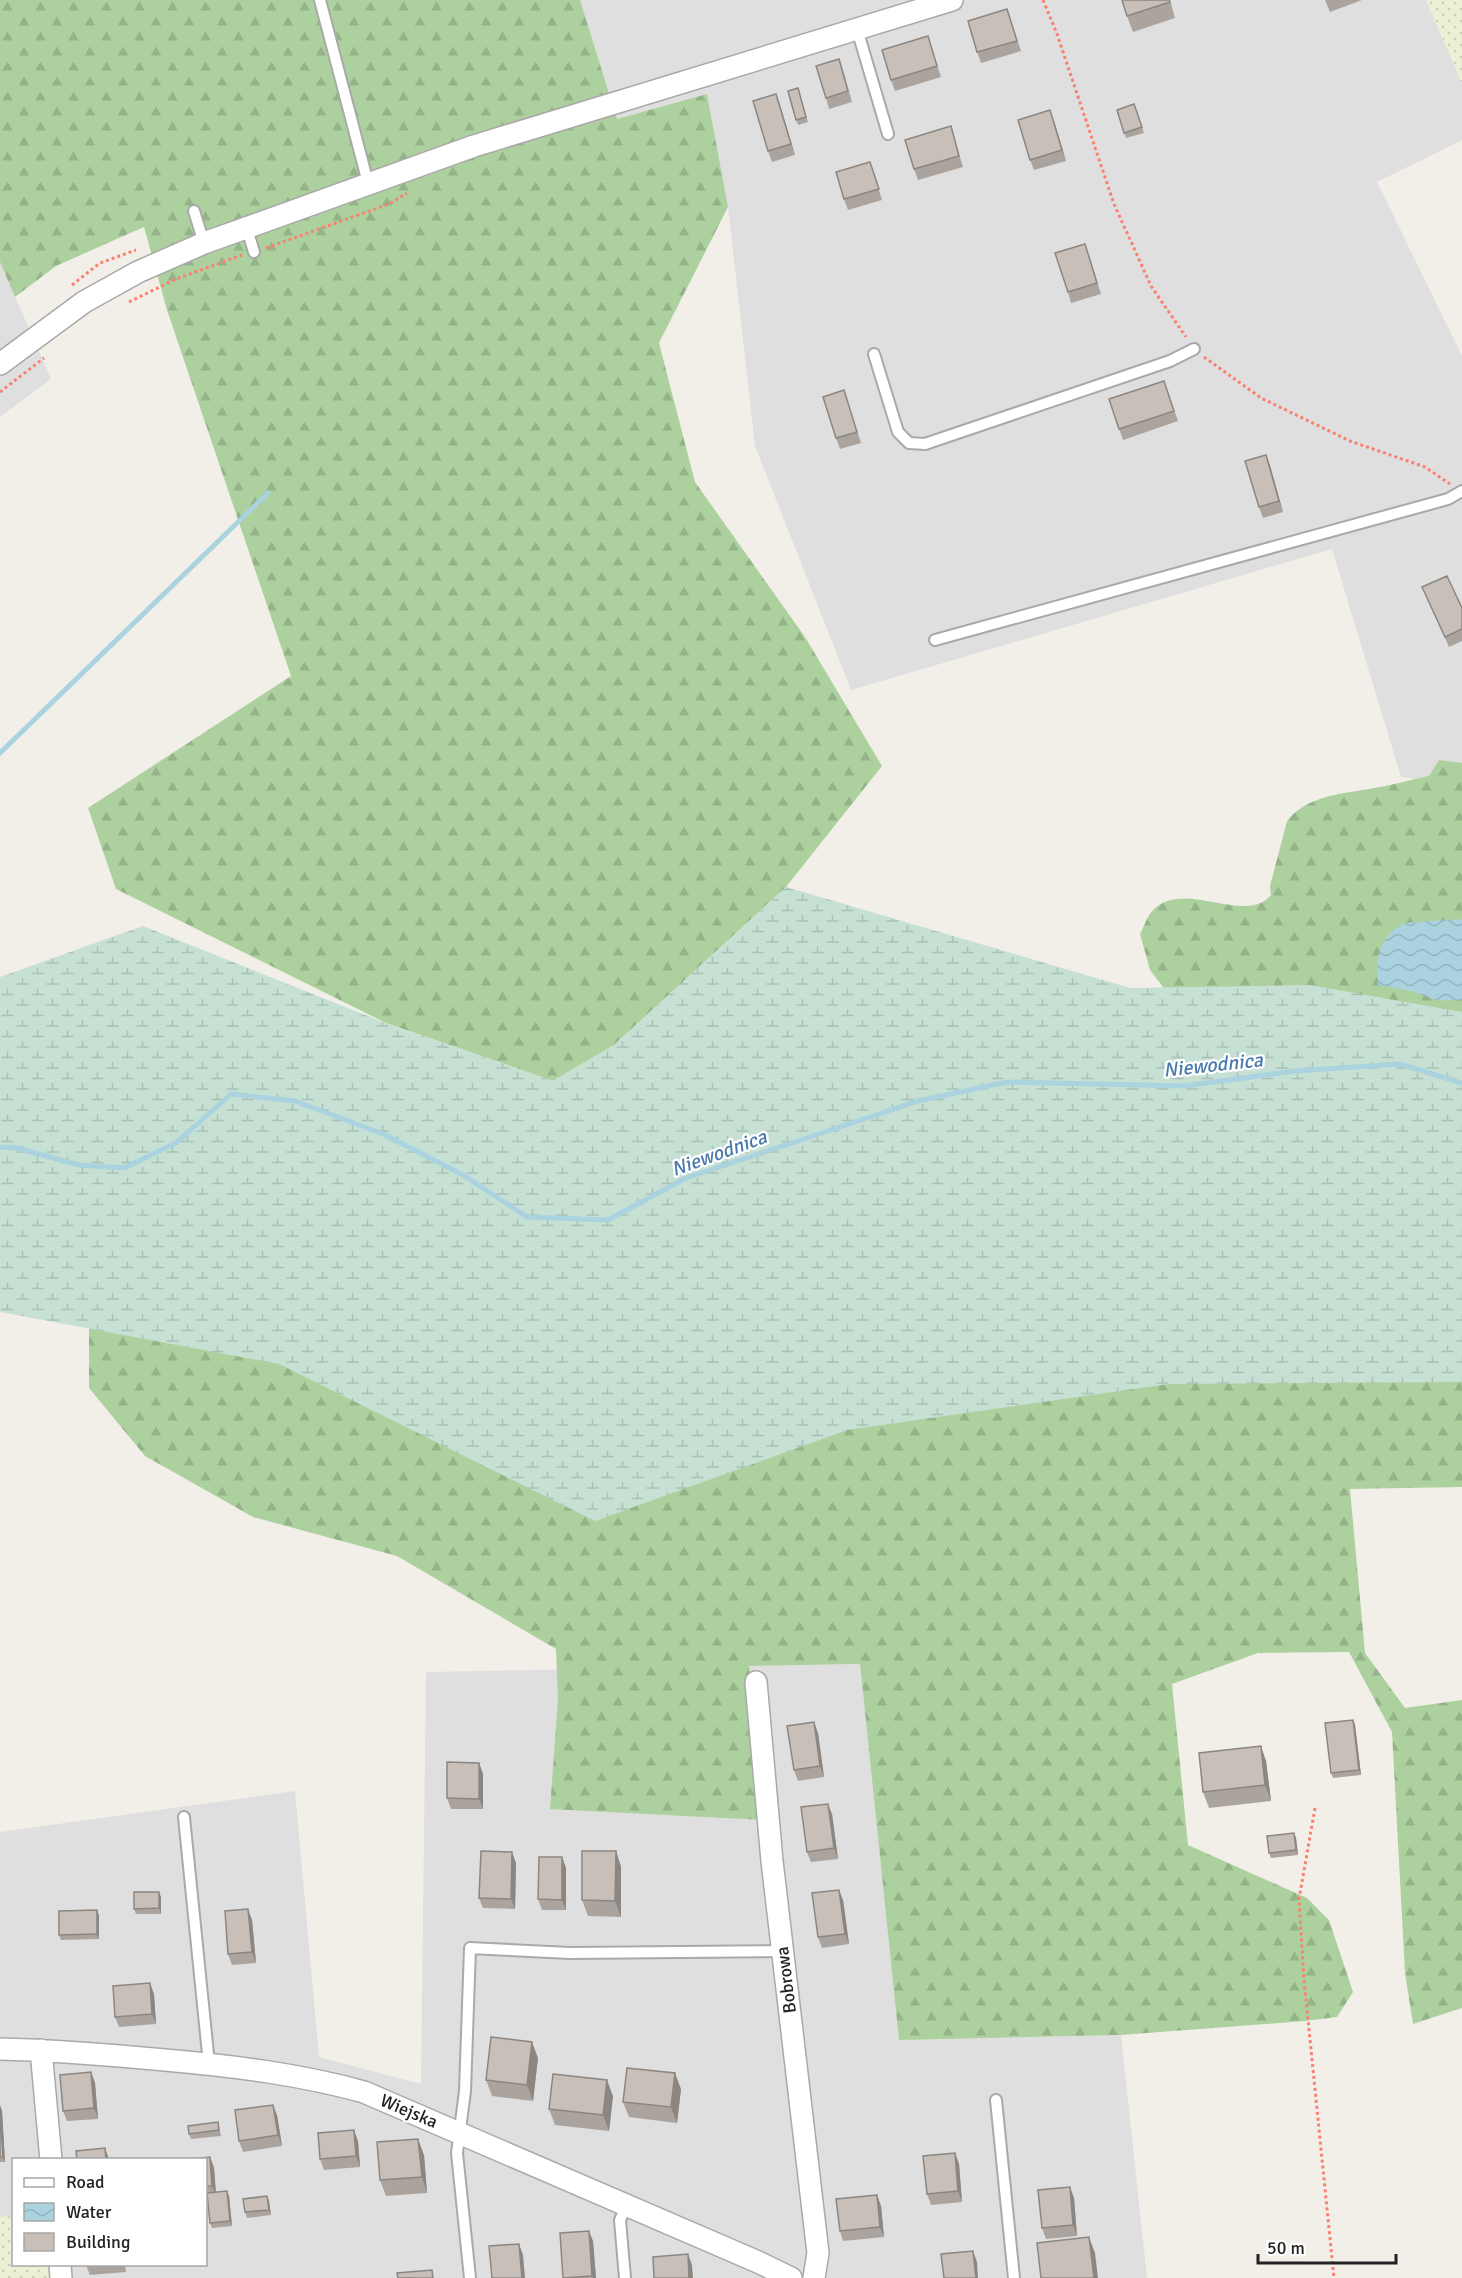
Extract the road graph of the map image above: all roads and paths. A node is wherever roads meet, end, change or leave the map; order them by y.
1 (320, 0) edge
2 (952, 0) edge
3 (1043, 0) edge
4 (857, 29) junction
5 (888, 134) dead end
6 (368, 183) junction
7 (409, 191) dead end
8 (195, 210) dead end
9 (247, 229) junction
10 (204, 243) junction
11 (254, 252) junction
12 (127, 303) dead end
13 (1194, 349) junction
14 (49, 354) dead end
15 (873, 354) dead end
16 (0, 364) edge
17 (0, 392) edge
18 (1462, 491) edge
19 (935, 640) dead end
20 (756, 1682) dead end
21 (1315, 1808) dead end
22 (184, 1817) dead end
23 (783, 1951) junction
24 (0, 2049) edge
25 (41, 2050) junction
26 (209, 2064) junction
27 (996, 2100) dead end
28 (458, 2132) junction
29 (51, 2158) edge
30 (627, 2205) junction
31 (470, 2278) edge
32 (625, 2278) edge
33 (791, 2278) edge
34 (814, 2278) edge
35 (1014, 2278) edge
36 (1334, 2278) edge

1 - 6 lane
2 - 4 street
3 - 13 path
4 - 5 lane
4 - 6 street
6 - 9 street
7 - 11 path
8 - 10 lane
9 - 10 street
9 - 11 lane
10 - 16 street
11 - 12 path
13 - 15 lane
13 - 18 path
14 - 17 path
18 - 19 lane
20 - 23 street, Bobrowa
21 - 36 path
22 - 26 lane
23 - 28 lane
23 - 34 street, Bobrowa
24 - 25 street, Wiejska
25 - 26 street, Wiejska
25 - 29 street
26 - 28 street, Wiejska
27 - 35 lane
28 - 30 street, Wiejska
28 - 31 lane
30 - 32 lane
30 - 33 street, Wiejska

